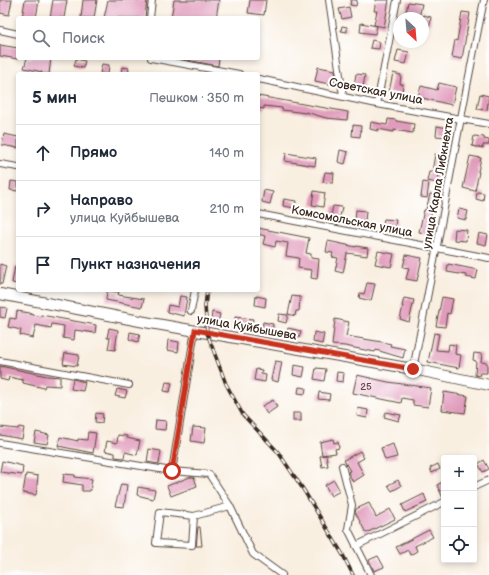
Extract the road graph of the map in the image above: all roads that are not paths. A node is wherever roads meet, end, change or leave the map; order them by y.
1 (152, 0) edge
2 (329, 0) edge
3 (397, 0) edge
4 (484, 0) edge
5 (150, 16) edge
6 (0, 30) edge
7 (16, 34) edge
8 (162, 60) edge
9 (225, 72) edge
10 (260, 79) edge
11 (343, 96) junction
12 (377, 104) junction
13 (460, 119) junction
14 (489, 124) edge
15 (0, 164) edge
16 (16, 167) edge
17 (260, 214) edge
18 (437, 249) junction
19 (489, 258) edge
20 (195, 292) edge
21 (0, 294) edge
22 (191, 312) dead end
23 (195, 330) junction
24 (0, 361) edge
25 (413, 369) junction
26 (129, 385) dead end
27 (489, 385) edge
28 (0, 443) edge
29 (342, 466) dead end
30 (172, 471) junction
31 (489, 480) edge
32 (477, 486) edge
33 (441, 504) edge
34 (230, 506) junction
35 (194, 516) junction
36 (356, 546) junction
37 (282, 575) edge
38 (371, 575) edge

1 - 5 street
2 - 11 street
3 - 12 street
4 - 13 street, улица Карла Либкнехта
6 - 7 street
8 - 9 street
10 - 11 street, Советская улица
11 - 12 street, Советская улица
12 - 13 street, Советская улица
13 - 14 street, Советская улица
13 - 18 street, улица Карла Либкнехта
15 - 16 street
17 - 18 street, Комсомольская улица
18 - 19 street, Комсомольская улица
18 - 25 street, улица Карла Либкнехта
20 - 22 street
21 - 23 main road, улица Куйбышева
23 - 25 main road, улица Куйбышева
23 - 30 street
24 - 26 street
25 - 27 main road, улица Куйбышева
28 - 30 street
29 - 36 street
30 - 34 street
31 - 32 street
33 - 36 street
34 - 35 street
34 - 37 street
35 - 35 street
36 - 38 street

